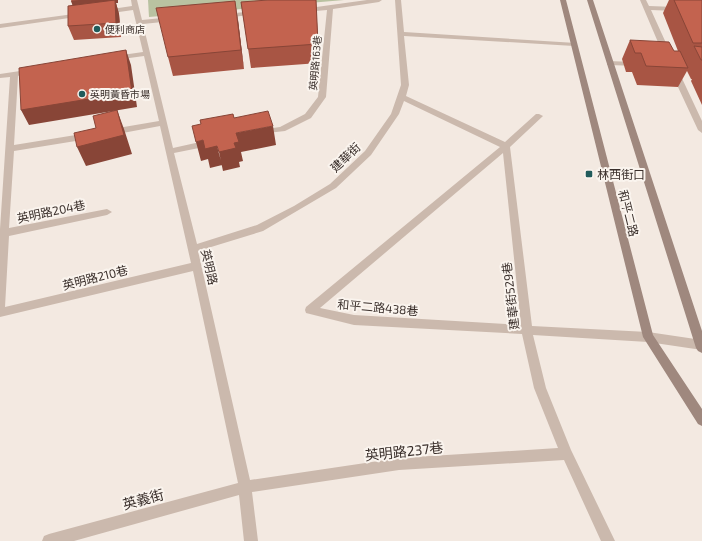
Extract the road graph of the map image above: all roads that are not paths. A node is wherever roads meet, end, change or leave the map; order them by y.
1 (379, 0) edge
2 (398, 0) edge
3 (563, 0) edge
4 (590, 0) edge
5 (643, 0) edge
6 (134, 4) edge
7 (330, 8) junction
8 (646, 8) junction
9 (299, 10) edge
10 (702, 10) edge
11 (95, 13) edge
12 (261, 13) edge
13 (87, 14) edge
14 (215, 16) edge
15 (176, 19) edge
16 (138, 22) junction
17 (0, 26) edge
18 (401, 34) junction
19 (574, 44) junction
20 (147, 53) junction
21 (108, 59) edge
22 (610, 63) junction
23 (641, 64) edge
24 (29, 71) edge
25 (14, 74) junction
26 (0, 76) edge
27 (402, 97) junction
28 (539, 116) dead end
29 (163, 123) junction
30 (702, 130) edge
31 (252, 134) edge
32 (214, 142) edge
33 (506, 146) junction
34 (9, 150) junction
35 (170, 151) junction
36 (107, 212) dead end
37 (2, 234) edge
38 (193, 249) junction
39 (197, 266) junction
40 (0, 308) edge
41 (0, 313) edge
42 (527, 330) junction
43 (648, 337) junction
44 (701, 346) edge
45 (702, 420) edge
46 (567, 454) junction
47 (245, 487) junction
48 (49, 541) edge
49 (251, 541) edge
50 (608, 541) edge

1 - 7 street
2 - 18 street, 建華街
3 - 19 street, 和平二路
4 - 22 street
5 - 8 street
6 - 11 street
6 - 16 street, 英明路
7 - 9 street
7 - 31 street, 英明路163巷
8 - 10 street
8 - 30 street
12 - 14 street
13 - 17 street
15 - 16 street
16 - 20 street, 英明路
18 - 19 street
18 - 27 street, 建華街
19 - 43 street, 和平二路
20 - 21 street
20 - 29 street, 英明路
22 - 23 street
22 - 44 street
24 - 25 street
25 - 26 street
25 - 34 street
27 - 33 street
27 - 38 street, 建華街
28 - 33 street, 和平二路438巷
29 - 34 street
29 - 35 street, 英明路
32 - 35 street
33 - 42 street, 建華街529巷
33 - 42 street, 和平二路438巷
34 - 37 street
35 - 38 street, 英明路
36 - 37 street, 英明路204巷
37 - 40 street
38 - 39 street, 英明路
39 - 41 street, 英明路210巷
39 - 47 street, 英明路
42 - 43 street, 和平二路438巷
42 - 46 street, 建華街529巷
43 - 44 street, 和平二路438巷
43 - 45 street, 和平二路
46 - 47 street, 英明路237巷
46 - 50 street, 建華街529巷
47 - 48 street, 英義街
47 - 49 street, 英明路

